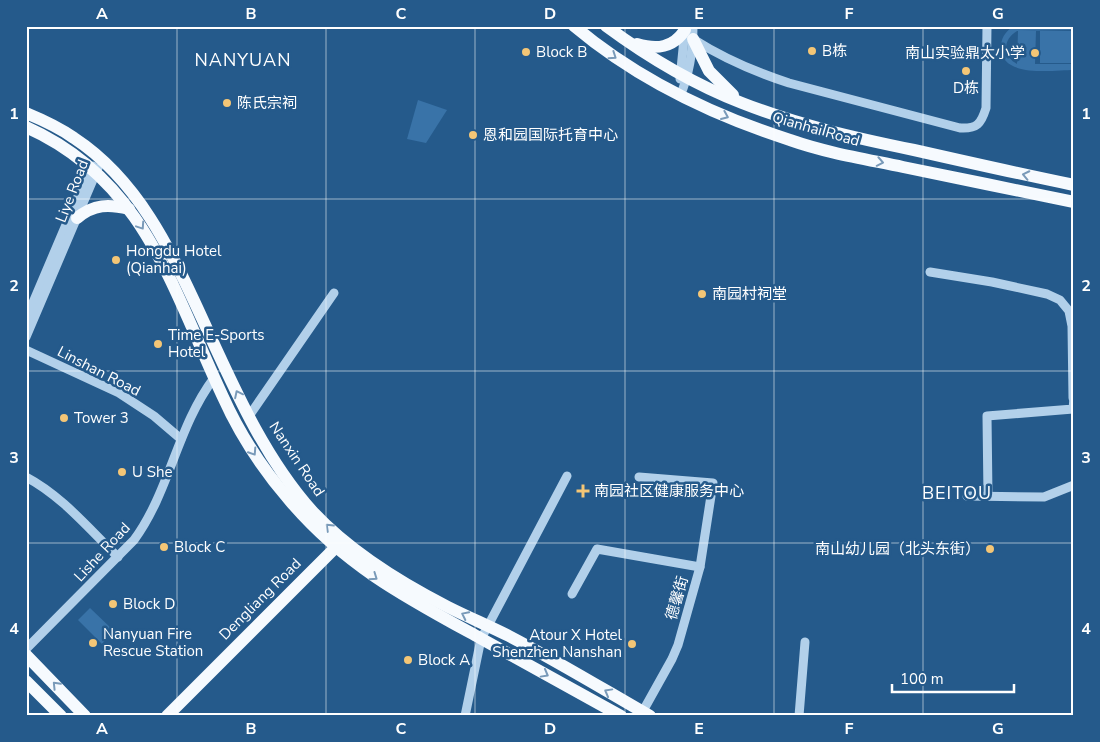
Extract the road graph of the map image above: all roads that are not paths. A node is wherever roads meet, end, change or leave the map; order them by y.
1 (574, 26) edge
2 (606, 26) edge
3 (987, 26) edge
4 (689, 30) edge
5 (624, 39) junction
6 (684, 76) junction
7 (680, 96) junction
8 (740, 102) junction
9 (26, 114) edge
10 (26, 127) edge
11 (101, 158) junction
12 (94, 171) junction
13 (1073, 185) edge
14 (1072, 202) edge
15 (129, 209) junction
16 (78, 218) junction
17 (168, 260) junction
18 (930, 272) dead end
19 (334, 293) dead end
20 (26, 319) edge
21 (26, 337) edge
22 (26, 350) edge
23 (214, 378) junction
24 (1074, 398) edge
25 (249, 416) junction
26 (181, 439) junction
27 (567, 476) dead end
28 (26, 477) edge
29 (639, 478) dead end
30 (1074, 485) edge
31 (967, 496) dead end
32 (988, 496) junction
33 (335, 548) junction
34 (118, 557) junction
35 (700, 567) junction
36 (572, 594) dead end
37 (488, 626) junction
38 (481, 639) junction
39 (805, 642) dead end
40 (26, 649) edge
41 (26, 655) edge
42 (26, 681) edge
43 (646, 714) edge
44 (61, 716) edge
45 (85, 716) edge
46 (167, 716) edge
47 (465, 716) edge
48 (621, 716) edge
49 (799, 716) edge

1 -> 7 main road, Qianhai Road
2 - 5 main road, Qianhai Road
3 - 4 street
4 - 5 main road
4 - 6 street
4 - 8 main road
5 - 6 main road, Qianhai Road
6 - 7 street
6 - 8 main road, Qianhai Road
7 -> 14 main road, Qianhai Road
13 -> 8 main road, Qianhai Road
9 - 11 main road, Nanxin Road
10 - 12 main road, Nanxin Road
11 - 12 street, Liye Road
11 - 17 main road, Nanxin Road
12 - 15 main road, Nanxin Road
12 - 16 street, Liye Road
12 - 20 street, Liye Road
15 - 16 main road
15 -> 17 main road, Nanxin Road
16 - 21 street, Liye Road
17 - 23 main road, Nanxin Road
25 -> 17 main road, Nanxin Road
18 - 24 street
19 - 25 street
22 - 26 street, Linshan Road
23 - 26 street, Lishe Road
23 -> 33 main road, Nanxin Road
24 - 32 street
37 -> 25 main road, Nanxin Road
26 - 34 street, Lishe Road
27 - 37 street
28 - 34 street
29 - 35 street, 德馨街
30 - 32 street
31 - 32 street
33 -> 38 main road, Nanxin Road
33 - 46 main road, Dengliang Road
34 - 40 street, Lishe Road
35 - 36 street
35 - 43 street, 德馨街
37 - 38 street
43 -> 37 main road, Nanxin Road
38 - 47 street
38 -> 48 main road, Nanxin Road
39 - 49 street
45 -> 41 main road
42 - 44 main road

